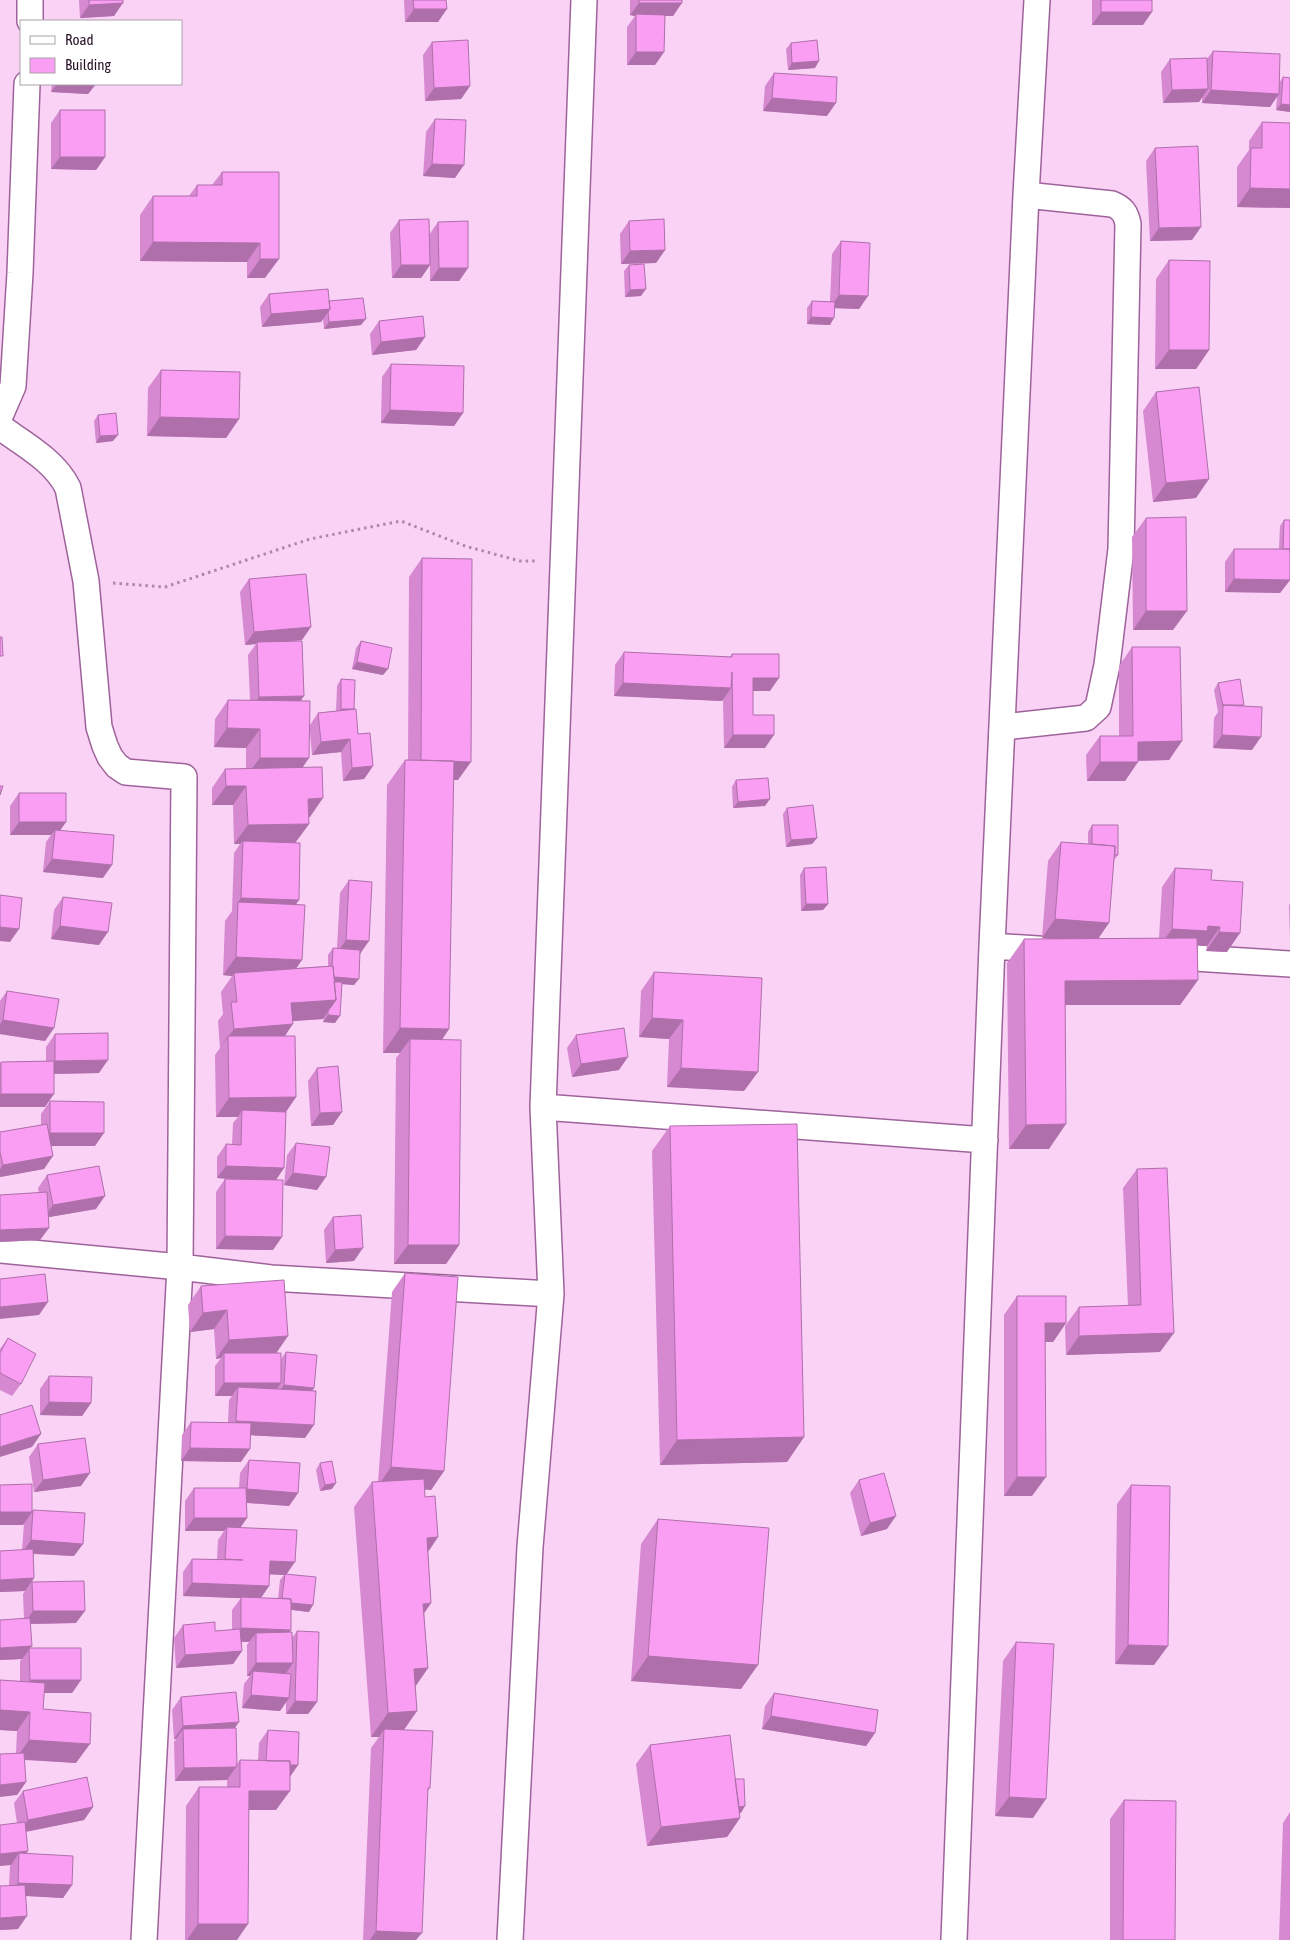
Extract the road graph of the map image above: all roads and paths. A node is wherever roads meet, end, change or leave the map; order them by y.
1 (30, 0) edge
2 (584, 0) edge
3 (1037, 0) edge
4 (30, 20) edge
5 (27, 85) edge
6 (1026, 195) junction
7 (0, 416) edge
8 (0, 427) edge
9 (563, 562) junction
10 (86, 581) junction
11 (1002, 727) junction
12 (992, 946) junction
13 (1071, 951) edge
14 (1140, 955) edge
15 (1290, 964) edge
16 (542, 1106) junction
17 (985, 1140) junction
18 (0, 1250) edge
19 (180, 1267) junction
20 (551, 1294) junction
21 (144, 1940) edge
22 (510, 1940) edge
23 (954, 1940) edge

1 - 4 street
2 - 9 street
3 - 6 street
5 - 7 street
6 - 11 street
6 - 11 street
8 - 10 street
9 - 10 path
9 - 16 street
10 - 19 street
11 - 12 street
12 - 13 street
12 - 17 street
14 - 15 street
16 - 17 street
16 - 20 street
17 - 23 street
18 - 19 street
19 - 20 street
19 - 21 street
20 - 22 street

